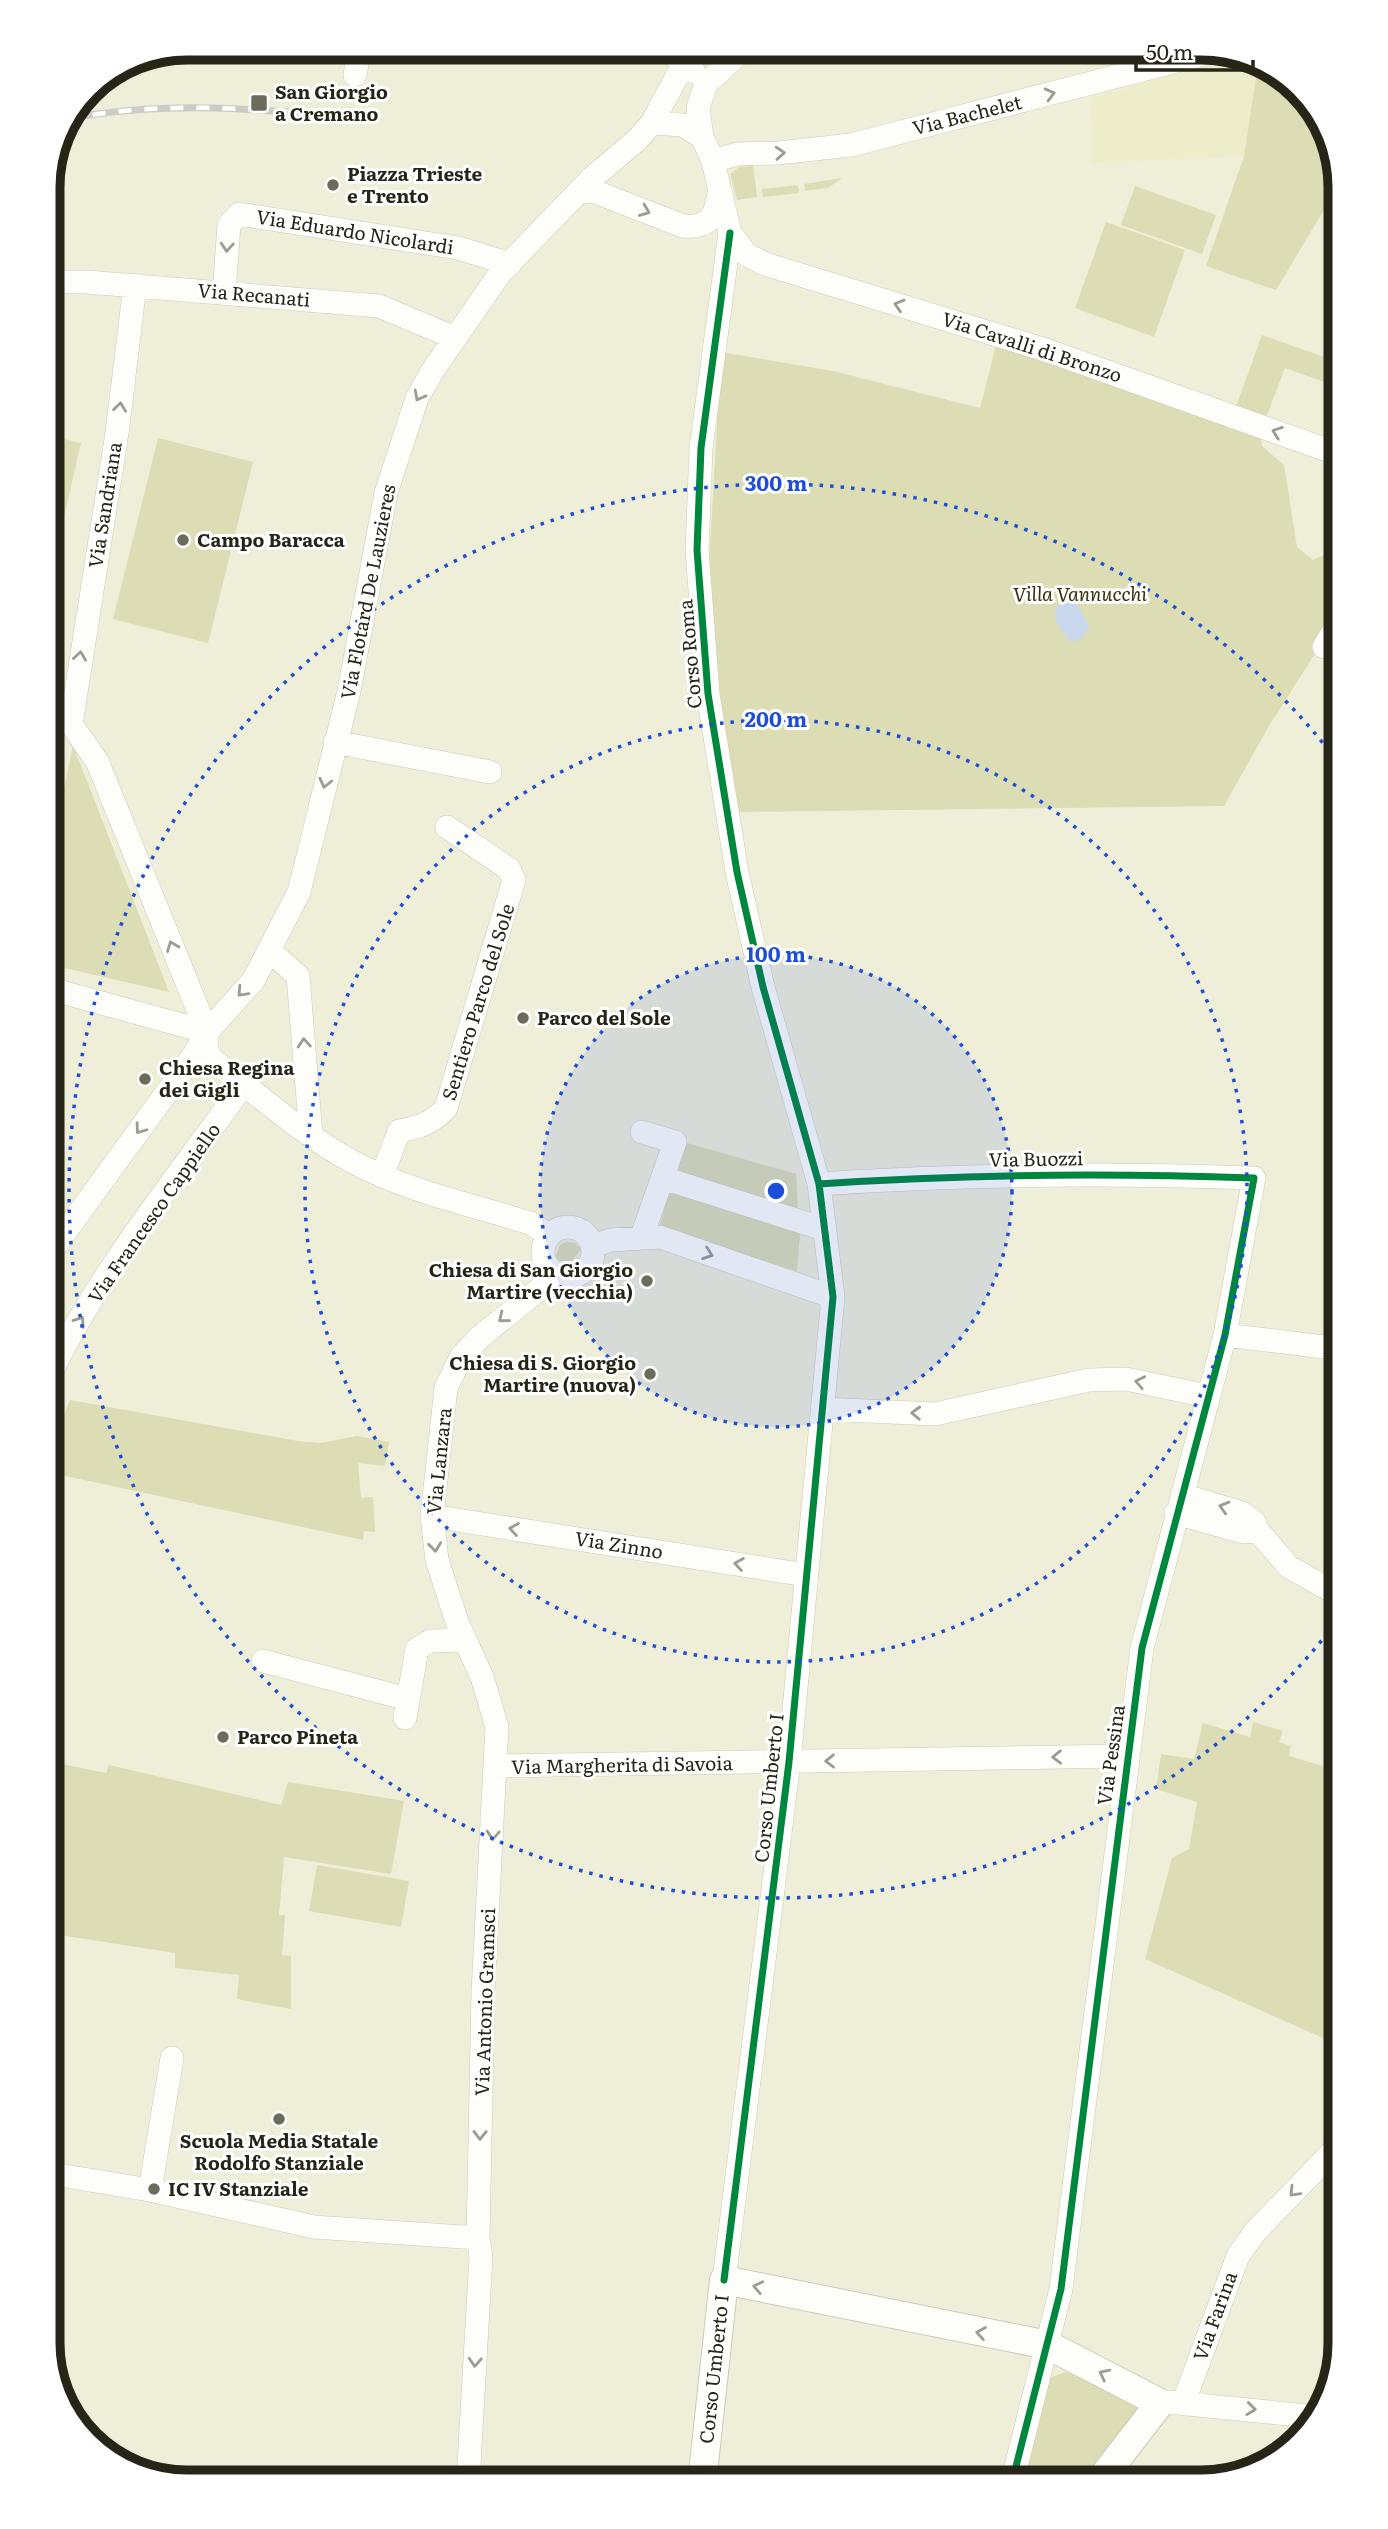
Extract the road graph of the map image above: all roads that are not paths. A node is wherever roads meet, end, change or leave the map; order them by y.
1 (357, 60) edge
2 (684, 60) edge
3 (689, 60) edge
4 (732, 60) edge
5 (1180, 60) edge
6 (355, 75) dead end
7 (706, 84) junction
8 (652, 123) junction
9 (702, 136) junction
10 (617, 158) junction
11 (713, 161) junction
12 (580, 192) junction
13 (719, 194) junction
14 (615, 200) junction
15 (730, 233) junction
16 (510, 264) junction
17 (60, 282) edge
18 (135, 285) junction
19 (224, 293) junction
20 (455, 338) junction
21 (1328, 450) edge
22 (1328, 640) edge
23 (1324, 647) dead end
24 (60, 721) edge
25 (71, 724) junction
26 (335, 742) junction
27 (490, 772) dead end
28 (447, 827) dead end
29 (270, 951) junction
30 (60, 992) edge
31 (207, 1032) junction
32 (244, 1084) junction
33 (642, 1132) dead end
34 (311, 1135) junction
35 (382, 1176) junction
36 (663, 1178) junction
37 (1254, 1178) joint
38 (819, 1184) junction
39 (824, 1229) junction
40 (549, 1235) junction
41 (642, 1237) junction
42 (60, 1239) edge
43 (593, 1246) junction
44 (557, 1275) junction
45 (833, 1297) junction
46 (1225, 1335) junction
47 (1328, 1347) edge
48 (60, 1354) edge
49 (1207, 1396) junction
50 (822, 1409) junction
51 (1179, 1504) junction
52 (432, 1516) junction
53 (806, 1575) junction
54 (1328, 1589) edge
55 (465, 1640) junction
56 (263, 1661) dead end
57 (1126, 1756) junction
58 (789, 1762) junction
59 (497, 1766) junction
60 (172, 2058) dead end
61 (1328, 2156) edge
62 (60, 2176) edge
63 (150, 2190) junction
64 (478, 2238) junction
65 (724, 2280) junction
66 (1048, 2345) junction
67 (1172, 2402) junction
68 (1305, 2416) edge
69 (469, 2469) edge
70 (703, 2470) edge
71 (1015, 2470) edge
72 (1110, 2470) edge

1 - 6 street
2 - 8 street
3 - 7 street
4 - 7 street
11 -> 5 street, Via Bachelet
7 - 9 street
8 - 9 street
8 - 10 street
9 - 11 street
10 - 12 street, Via Flotard De Lauzieres
10 - 14 street
11 - 13 street
12 - 14 street
12 - 16 street, Via Flotard De Lauzieres
14 -> 13 street
13 - 15 street
21 -> 15 street, Via Cavalli di Bronzo
15 - 38 street, Corso Roma
16 -> 19 street, Via Eduardo Nicolardi
16 - 20 street, Via Flotard De Lauzieres
17 - 18 street, Via Recanati
18 - 19 street, Via Recanati
25 -> 18 street, Via Sandriana
19 - 20 street, Via Recanati
20 -> 26 street, Via Flotard De Lauzieres
22 - 23 street
24 - 25 street
31 -> 25 street
26 - 27 street
26 -> 29 street, Via Flotard De Lauzieres
28 - 35 street, Sentiero Parco del Sole
29 -> 31 street, Via Flotard De Lauzieres
34 -> 29 street
30 - 31 street
31 - 32 street
31 -> 42 street, Via Flotard De Lauzieres
32 - 34 street
48 -> 32 street, Via Francesco Cappiello
33 - 36 street
34 - 35 street
35 - 40 street
36 - 39 street
36 - 41 street
37 - 38 street, Via Buozzi
37 - 46 street, Via Pessina
38 - 39 street, Corso Roma
39 - 45 street, Corso Roma
40 - 43 street
40 - 44 street
41 - 43 street
41 -> 45 street
43 - 44 street
44 -> 52 street, Via Lanzara
45 - 50 street, Corso Umberto I
46 - 47 street
46 - 49 street, Via Pessina
49 -> 50 street
49 - 51 street, Via Pessina
50 - 53 street, Corso Umberto I
51 - 54 street
51 - 57 street, Via Pessina
53 -> 52 street, Via Zinno
52 -> 55 street, Via Lanzara
53 - 58 street, Corso Umberto I
55 - 56 street
55 - 59 street, Via Lanzara
57 -> 58 street, Via Margherita di Savoia
57 - 66 street, Via Pessina
58 - 59 street, Via Margherita di Savoia
58 - 65 street, Corso Umberto I
59 -> 64 street, Via Antonio Gramsci
60 - 63 street
61 -> 67 street, Via Farina
62 - 63 street
63 - 64 street
64 -> 69 street, Via Antonio Gramsci
66 -> 65 main road
65 - 70 main road, Corso Umberto I
67 -> 66 main road
66 - 71 street, Via Pessina
67 -> 68 street
67 - 72 main road

